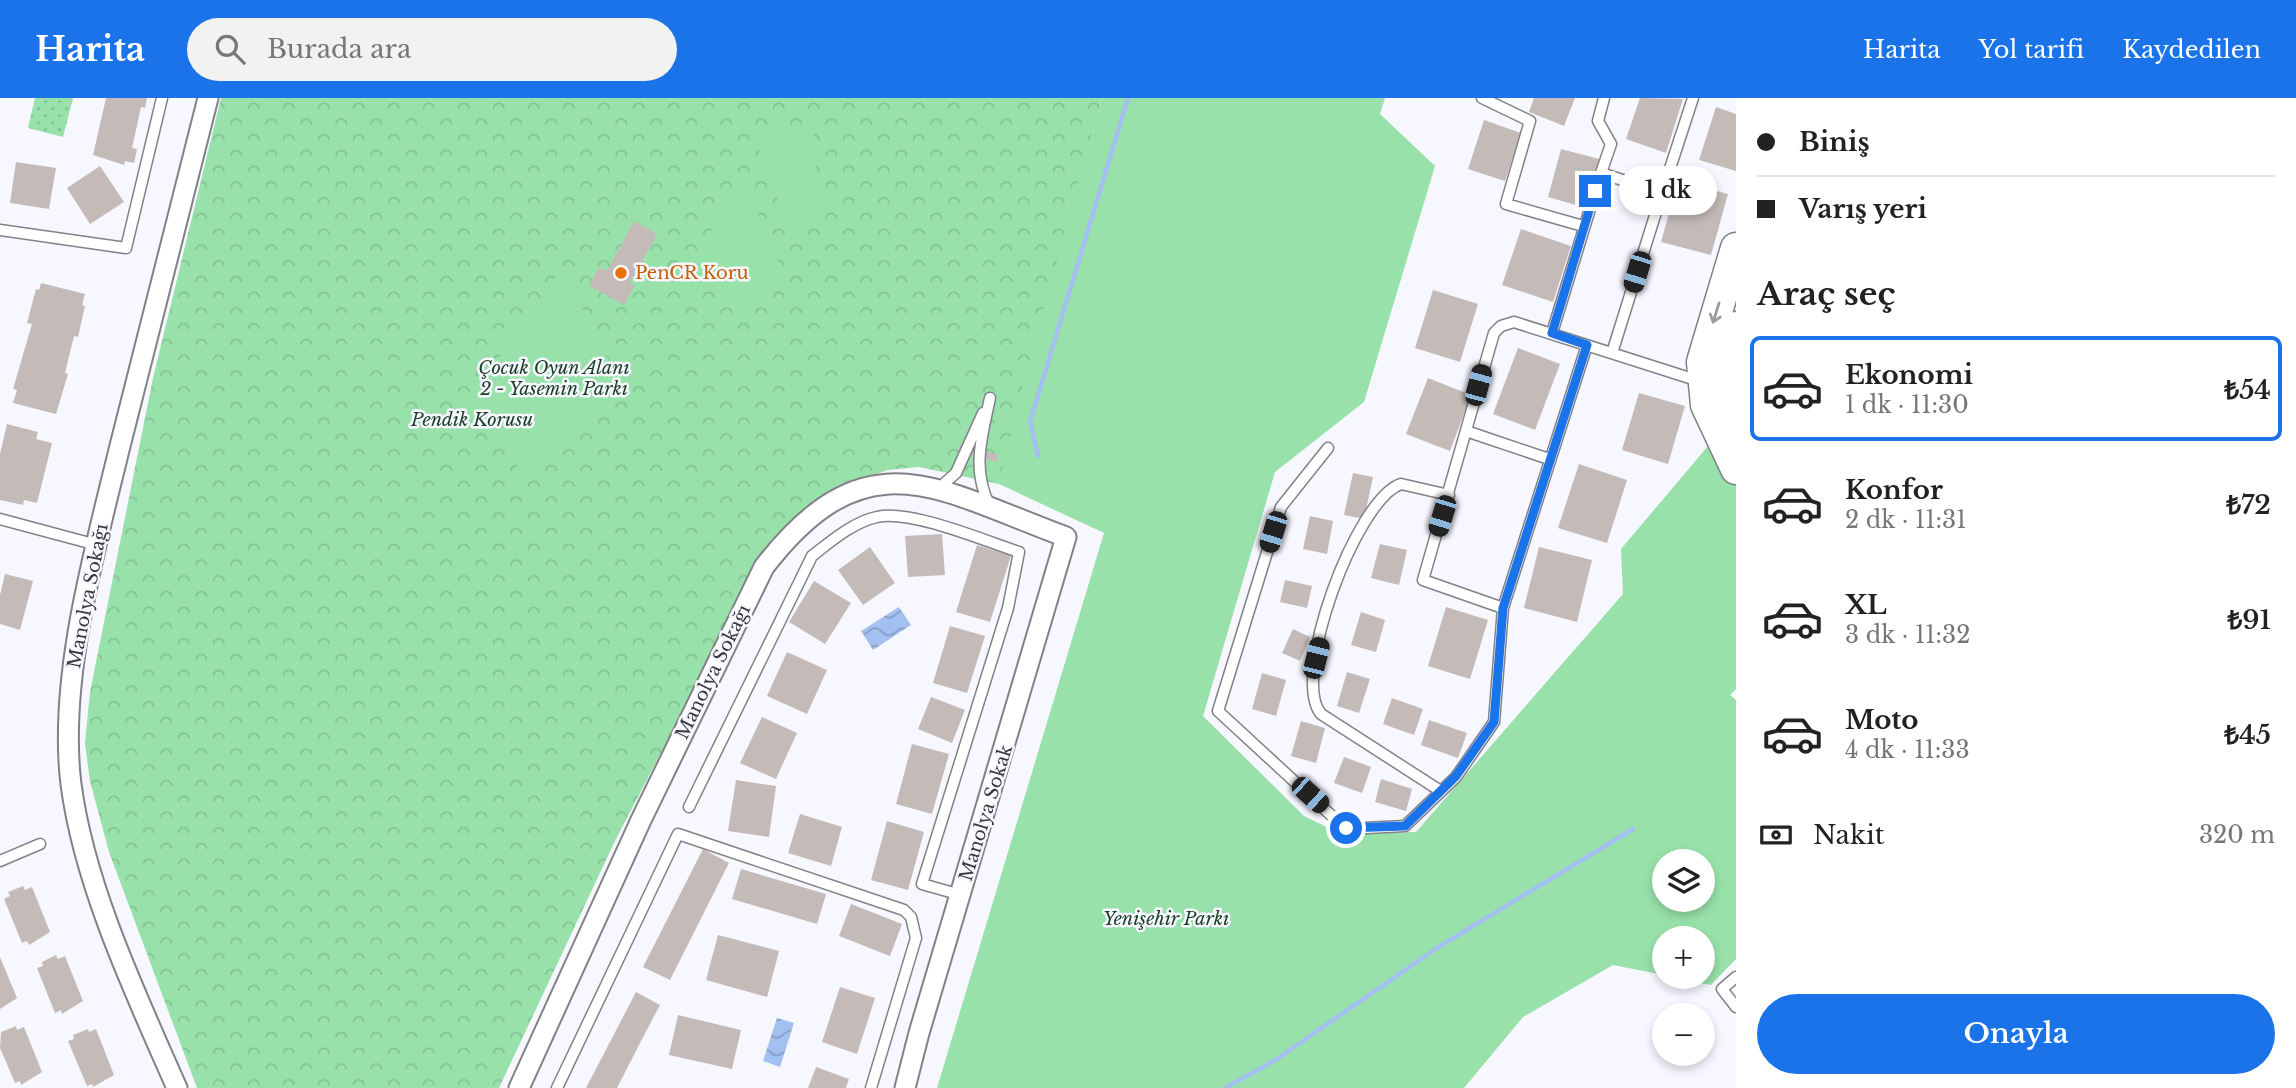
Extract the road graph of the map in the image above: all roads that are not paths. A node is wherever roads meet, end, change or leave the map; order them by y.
1 (162, 98) edge
2 (208, 98) edge
3 (1482, 98) edge
4 (1604, 98) edge
5 (1693, 98) edge
6 (1601, 173) junction
7 (1662, 192) junction
8 (1584, 226) junction
9 (0, 230) edge
10 (1736, 248) edge
11 (1736, 327) edge
12 (1552, 333) junction
13 (1587, 345) junction
14 (1612, 353) junction
15 (1713, 382) junction
16 (1736, 423) edge
17 (1466, 431) junction
18 (1328, 448) dead end
19 (1549, 459) junction
20 (1736, 469) edge
21 (938, 490) junction
22 (1449, 495) junction
23 (992, 510) junction
24 (0, 519) edge
25 (1066, 537) joint
26 (97, 545) junction
27 (1503, 608) junction
28 (1439, 790) junction
29 (690, 807) dead end
30 (40, 844) dead end
31 (0, 861) edge
32 (961, 895) junction
33 (1736, 977) edge
34 (1736, 1007) edge
35 (177, 1088) edge
36 (519, 1088) edge
37 (557, 1088) edge
38 (872, 1088) edge
39 (905, 1088) edge

1 - 9 lane
2 - 26 street, Manolya Sokağı
3 - 8 lane
4 - 6 lane
5 - 7 lane
6 - 7 lane
6 - 8 lane
7 - 14 lane
8 - 12 lane
10 -> 15 main road
11 - 15 main road
12 - 13 lane
12 - 17 lane
13 - 14 lane
13 - 19 lane
14 - 15 lane
15 - 16 main road
15 - 20 main road
17 - 19 lane
17 - 22 lane
18 - 28 lane
19 - 27 lane
21 - 23 street, Manolya Sokağı
21 - 23 lane
21 - 36 street, Manolya Sokağı
22 - 27 lane
22 - 28 lane
23 - 25 street, Manolya Sokağı
24 - 26 lane
25 - 32 street, Manolya Sokak
26 - 35 street, Manolya Sokağı
27 - 28 lane
29 - 32 lane
30 - 31 lane
32 - 39 street, Manolya Sokak
33 - 34 lane
37 - 38 lane

